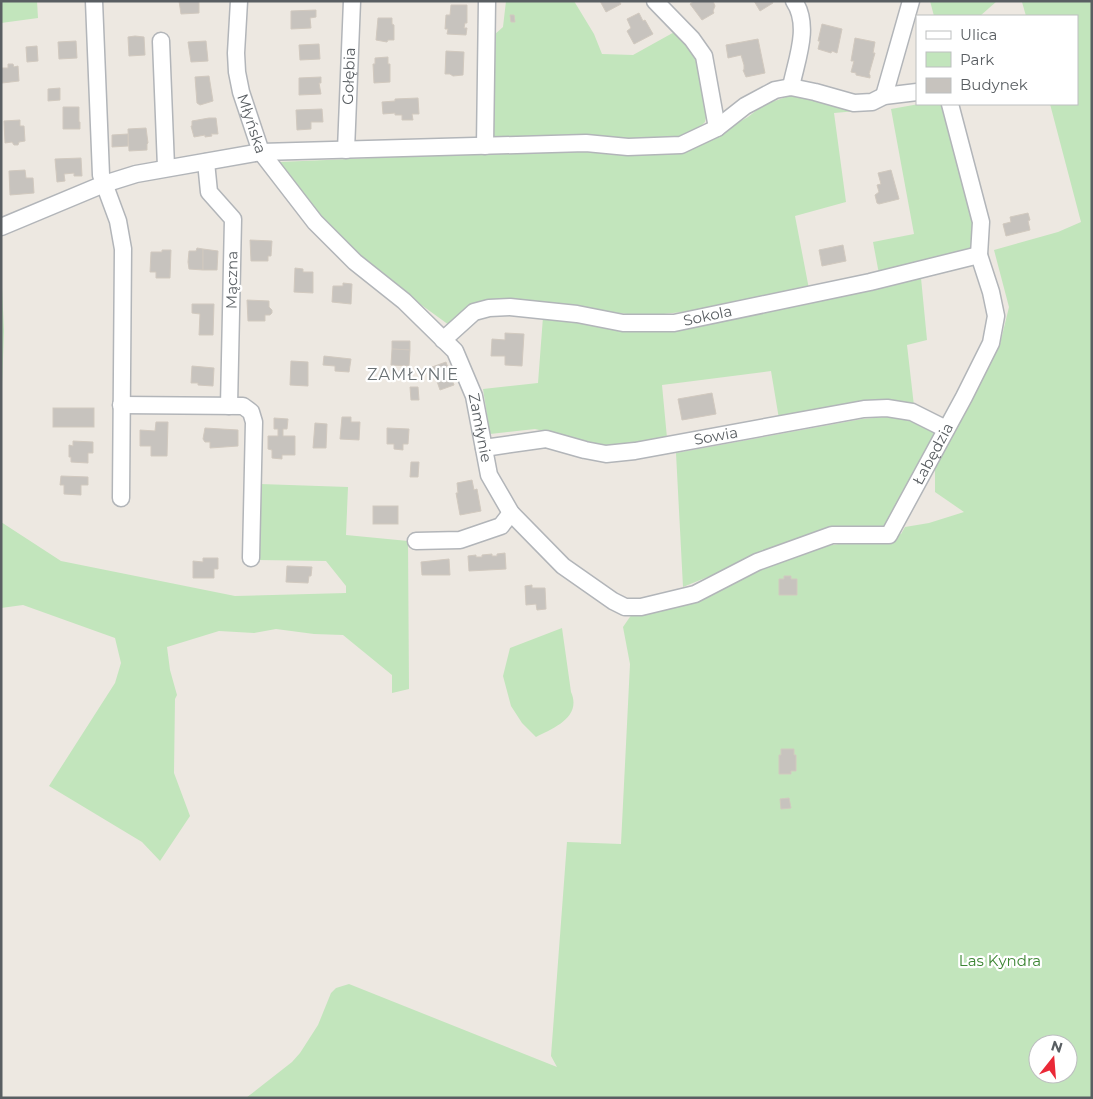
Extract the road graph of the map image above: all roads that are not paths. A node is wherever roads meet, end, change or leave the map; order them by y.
1 (94, 1) edge
2 (239, 1) edge
3 (352, 1) edge
4 (487, 1) edge
5 (655, 1) edge
6 (794, 1) edge
7 (911, 1) edge
8 (161, 41) dead end
9 (790, 87) junction
10 (916, 92) edge
11 (884, 96) junction
12 (950, 105) edge
13 (717, 128) junction
14 (485, 146) junction
15 (346, 150) junction
16 (261, 152) junction
17 (206, 162) junction
18 (166, 167) junction
19 (104, 184) junction
20 (1, 227) edge
21 (978, 255) junction
22 (443, 340) junction
23 (121, 405) junction
24 (229, 406) junction
25 (946, 429) junction
26 (484, 448) junction
27 (120, 498) dead end
28 (511, 514) junction
29 (416, 541) dead end
30 (251, 558) dead end
31 (625, 607) joint

1 - 19 street
2 - 16 street, Młyńska
3 - 15 street, Gołębia
4 - 14 street
5 - 13 street
6 - 9 street
7 - 11 street
8 - 18 street
9 - 11 street
9 - 13 street
10 - 11 street
12 - 21 street, Łabędzia
13 - 14 street
14 - 15 street
15 - 16 street
16 - 17 street, Młyńska
16 - 22 street, Zamłynie
17 - 18 street, Młyńska
17 - 24 street, Mączna
18 - 19 street, Młyńska
19 - 20 street, Młyńska
19 - 23 street
21 - 22 street, Sokola
21 - 25 street, Łabędzia
22 - 26 street, Zamłynie
23 - 24 street
23 - 27 street
24 - 30 street
25 - 26 street, Sowia
25 - 31 street, Łabędzia
26 - 28 street, Zamłynie
28 - 29 street
28 - 31 street, Zamłynie

